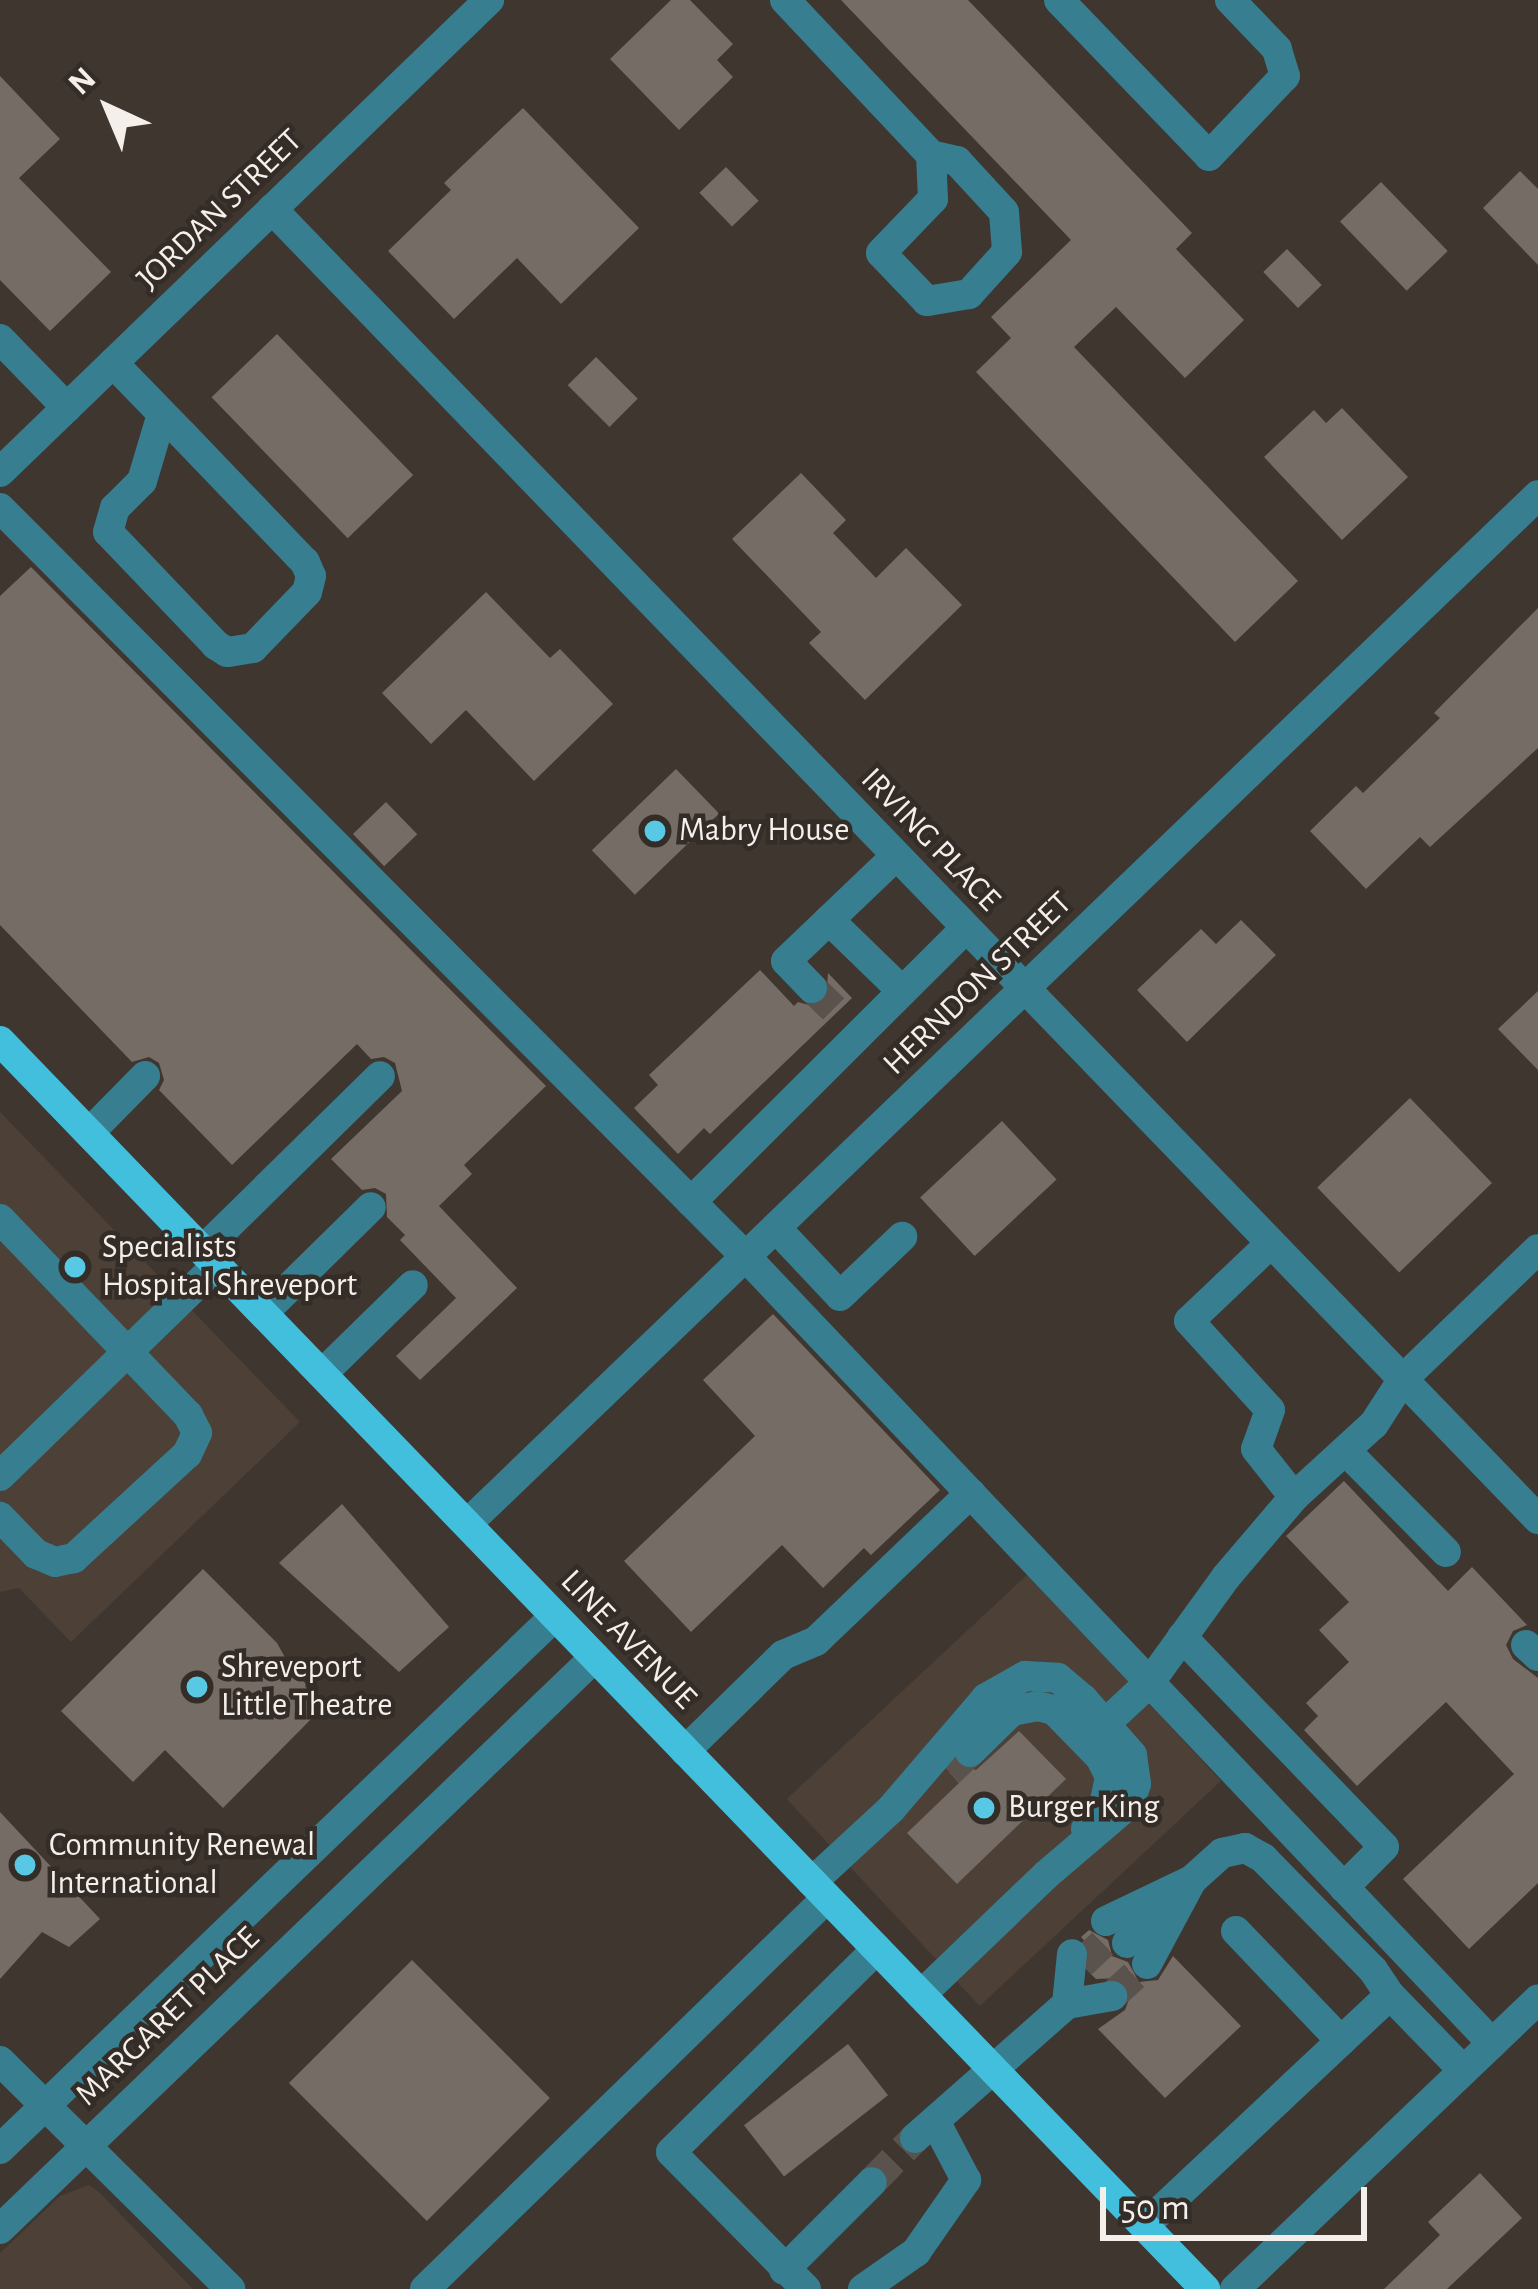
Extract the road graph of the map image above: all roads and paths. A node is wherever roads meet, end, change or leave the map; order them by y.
1 (785, 0) edge
2 (1060, 0) edge
3 (1230, 0) edge
4 (486, 1) edge
5 (931, 155) junction
6 (272, 209) junction
7 (0, 339) edge
8 (113, 363) junction
9 (67, 408) junction
10 (163, 414) junction
11 (0, 472) edge
12 (1538, 495) edge
13 (0, 508) edge
14 (896, 856) junction
15 (829, 920) junction
16 (966, 928) junction
17 (812, 988) tunnel mouth
18 (1025, 989) junction
19 (902, 991) junction
20 (0, 1041) edge
21 (145, 1076) dead end
22 (380, 1076) dead end
23 (89, 1133) junction
24 (691, 1202) junction
25 (371, 1207) dead end
26 (0, 1219) edge
27 (776, 1228) junction
28 (902, 1237) dead end
29 (1271, 1243) junction
30 (1538, 1249) edge
31 (746, 1257) junction
32 (210, 1258) junction
33 (413, 1285) dead end
34 (263, 1313) junction
35 (129, 1352) junction
36 (322, 1374) junction
37 (1403, 1378) junction
38 (1346, 1451) junction
39 (0, 1476) edge
40 (970, 1493) junction
41 (1294, 1498) junction
42 (0, 1517) edge
43 (1538, 1519) edge
44 (466, 1524) junction
45 (1445, 1552) dead end
46 (555, 1616) junction
47 (1182, 1637) junction
48 (595, 1657) junction
49 (1150, 1682) junction
50 (1106, 1723) junction
51 (685, 1751) junction
52 (891, 1810) junction
53 (1046, 1875) junction
54 (1192, 1880) junction
55 (1344, 1887) junction
56 (820, 1890) junction
57 (1236, 1931) dead end
58 (877, 1949) junction
59 (922, 1995) junction
60 (1390, 1995) junction
61 (1538, 1999) edge
62 (1067, 2004) junction
63 (1341, 2041) junction
64 (1492, 2043) junction
65 (0, 2061) edge
66 (1463, 2070) junction
67 (995, 2071) junction
68 (44, 2107) junction
69 (87, 2146) junction
70 (0, 2149) edge
71 (872, 2182) tunnel mouth
72 (1144, 2226) junction
73 (0, 2230) edge
74 (795, 2280) edge
75 (230, 2289) edge
76 (425, 2289) edge
77 (863, 2289) edge
78 (1205, 2289) edge
79 (1235, 2289) edge

1 - 5 street
2 - 3 street
4 - 6 street, JORDAN STREET
5 - 5 street
6 - 8 street, JORDAN STREET
6 - 14 street, IRVING PLACE
7 - 9 street
8 - 9 street, JORDAN STREET
8 - 10 street
9 - 11 street, JORDAN STREET
10 - 10 street
12 - 18 street, HERNDON STREET
13 - 24 street
14 - 15 street
14 - 16 street, IRVING PLACE
15 - 17 street
15 - 19 street
16 - 18 street, IRVING PLACE
16 - 19 street
18 - 27 street, HERNDON STREET
18 - 29 street, IRVING PLACE
19 - 24 street
20 - 23 main road, LINE AVENUE
21 - 23 street
22 - 32 street
23 - 32 main road, LINE AVENUE
24 - 31 street
25 - 34 street
26 - 35 street
27 - 28 street
27 - 31 street, HERNDON STREET
29 - 37 street, IRVING PLACE
29 - 41 street
30 - 37 street
31 - 40 street
31 - 44 street, HERNDON STREET
32 - 34 main road, LINE AVENUE
32 - 35 street
33 - 36 street
34 - 36 main road, LINE AVENUE
35 - 39 street
35 - 42 street
36 - 44 main road, LINE AVENUE
37 - 38 street
37 - 43 street, IRVING PLACE
38 - 41 street
38 - 45 street
40 - 49 street
40 - 51 street
41 - 47 street
44 - 46 main road, LINE AVENUE
46 - 48 main road, LINE AVENUE
46 - 68 street, MARGARET PLACE
47 - 49 street
47 - 55 street
48 - 51 main road, LINE AVENUE
48 - 69 street, MARGARET PLACE
49 - 50 street
49 - 55 street
50 - 52 street
50 - 53 street
51 - 56 main road, LINE AVENUE
52 - 53 street
52 - 56 street
53 - 59 street
54 - 54 street
54 - 60 street
55 - 64 street
56 - 58 main road, LINE AVENUE
56 - 76 street
57 - 63 street
58 - 59 main road, LINE AVENUE
58 - 74 street
59 - 67 main road, LINE AVENUE
60 - 63 street
60 - 66 street
61 - 64 street
62 - 62 street
62 - 67 street
63 - 72 street
64 - 66 street
65 - 68 street
66 - 79 street
67 - 72 main road, LINE AVENUE
67 - 77 street
68 - 69 street
68 - 70 street, MARGARET PLACE
69 - 73 street, MARGARET PLACE
69 - 75 street
71 - 74 street
72 - 78 main road, LINE AVENUE

